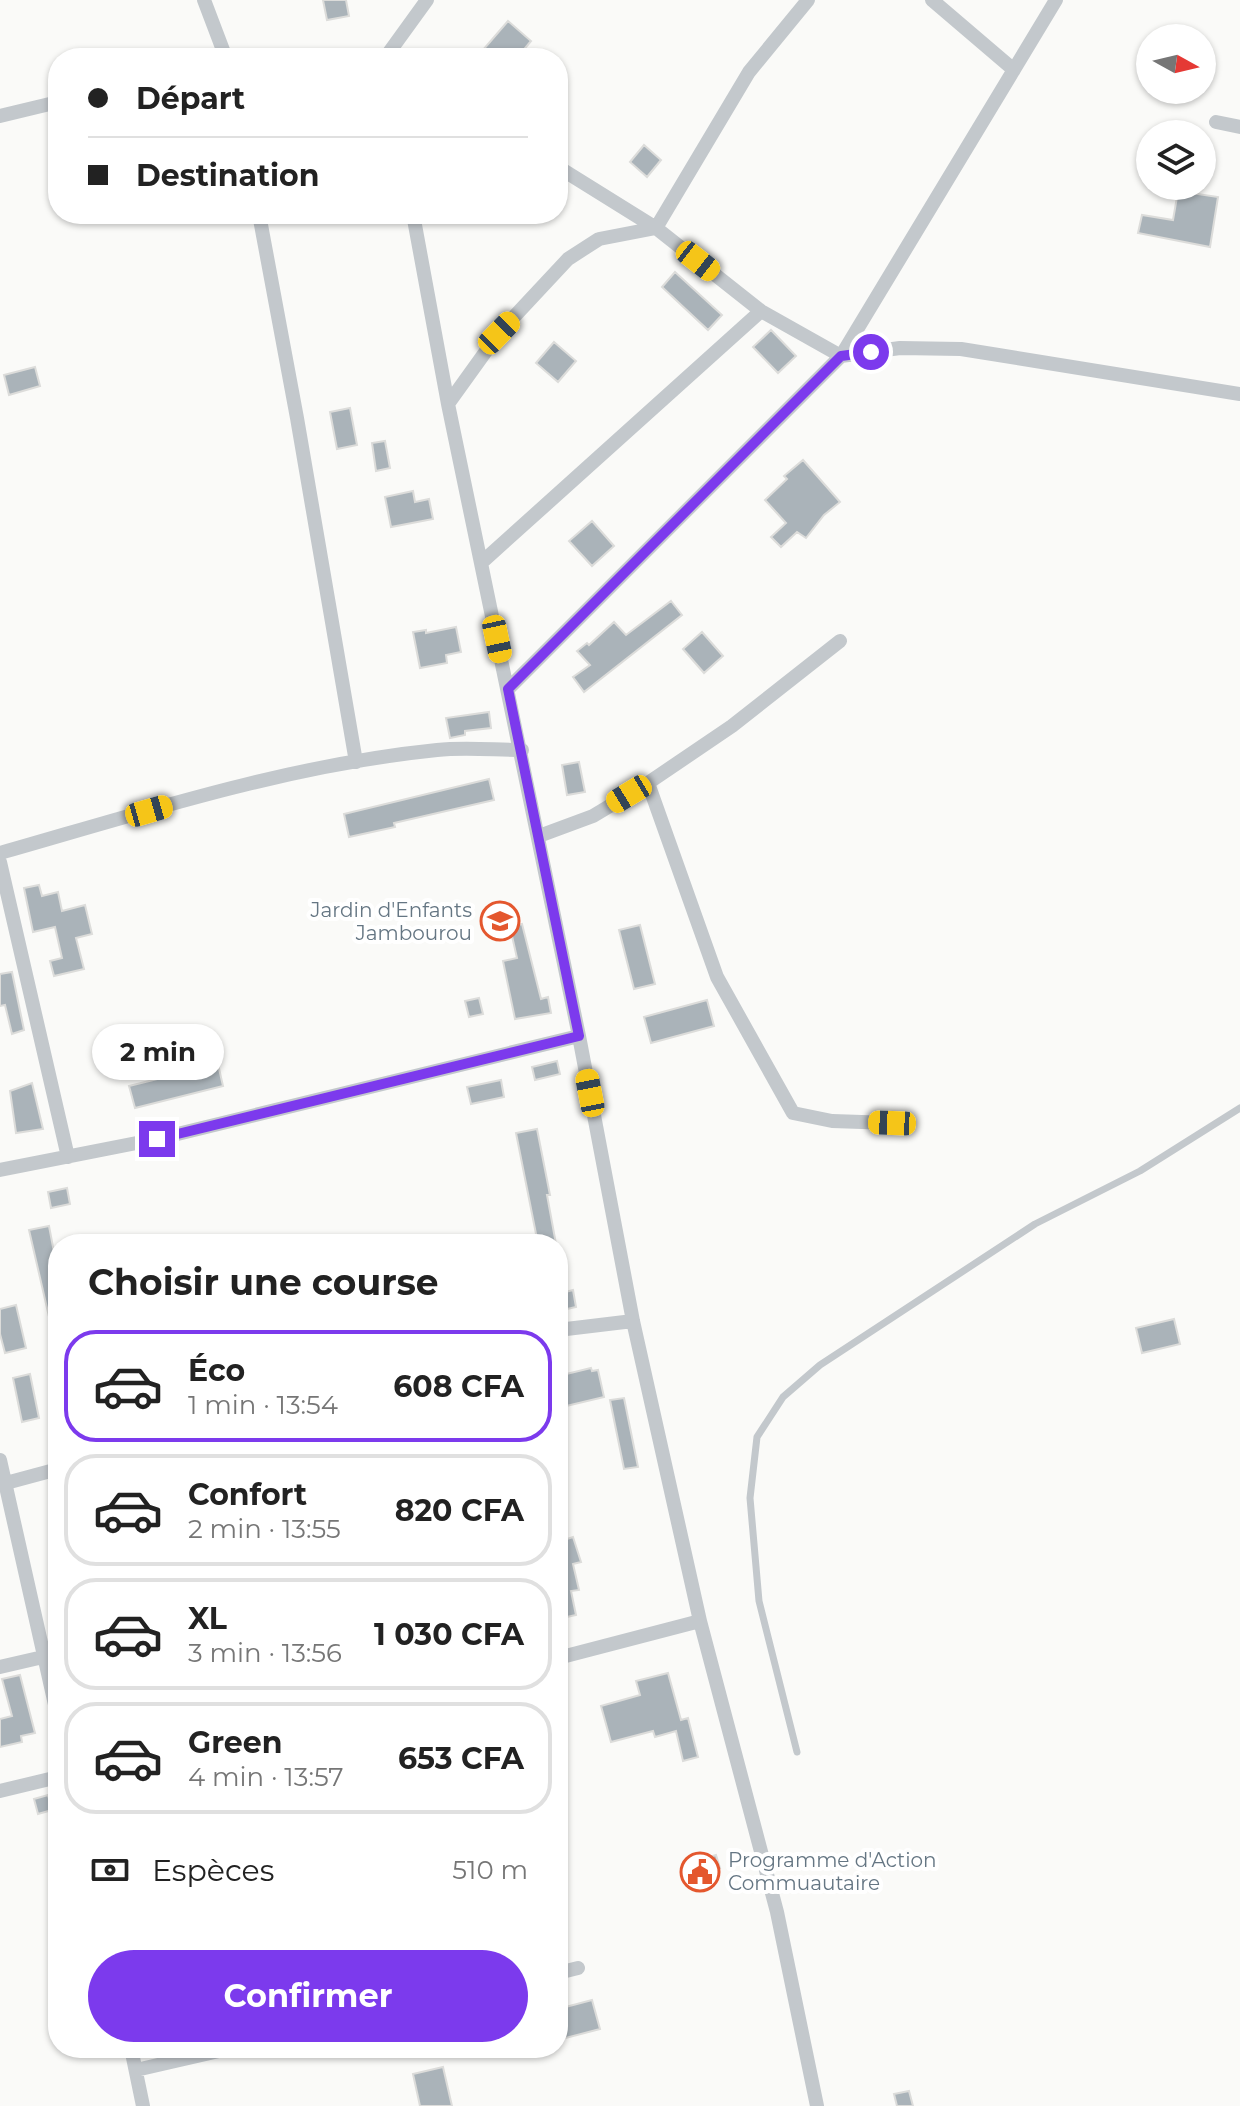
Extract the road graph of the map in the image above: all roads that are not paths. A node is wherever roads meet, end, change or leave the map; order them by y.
1 (204, 0) edge
2 (427, 0) edge
3 (808, 0) edge
4 (932, 0) edge
5 (1056, 0) edge
6 (221, 48) edge
7 (392, 48) edge
8 (1014, 70) junction
9 (48, 104) edge
10 (0, 116) edge
11 (1216, 122) dead end
12 (1240, 127) edge
13 (568, 173) edge
14 (261, 224) edge
15 (415, 224) edge
16 (656, 228) junction
17 (761, 311) junction
18 (841, 356) junction
19 (1240, 394) edge
20 (448, 404) junction
21 (481, 563) junction
22 (840, 641) dead end
23 (508, 689) junction
24 (522, 750) junction
25 (356, 762) junction
26 (648, 783) junction
27 (539, 836) junction
28 (0, 853) edge
29 (0, 862) edge
30 (579, 1036) junction
31 (1240, 1108) edge
32 (892, 1123) dead end
33 (68, 1157) junction
34 (0, 1170) edge
35 (633, 1321) junction
36 (568, 1329) edge
37 (0, 1460) edge
38 (48, 1472) edge
39 (6, 1483) junction
40 (700, 1621) junction
41 (568, 1655) edge
42 (43, 1657) junction
43 (0, 1667) edge
44 (48, 1677) edge
45 (797, 1752) dead end
46 (48, 1779) edge
47 (0, 1791) edge
48 (578, 1968) dead end
49 (568, 1970) edge
50 (133, 2058) edge
51 (188, 2058) edge
52 (136, 2070) junction
53 (143, 2106) edge
54 (817, 2106) edge

1 - 6 street
2 - 7 street
3 - 16 street
4 - 8 street
5 - 8 street
8 - 18 street
9 - 10 street
11 - 12 street
13 - 16 street
14 - 25 street
15 - 20 street
16 - 17 street
16 - 20 street
17 - 18 street
17 - 21 street
18 - 19 street
18 - 23 street
20 - 21 street
21 - 23 street
22 - 26 street
23 - 24 street
24 - 25 street
24 - 27 street
25 - 28 street
26 - 27 street
26 - 32 street
27 - 30 street
29 - 33 street
30 - 33 street
30 - 35 street
31 - 45 lane
33 - 34 street
35 - 36 street
35 - 40 street
37 - 39 street
38 - 39 street
39 - 42 street
40 - 41 street
40 - 54 street
42 - 43 street
42 - 44 street
46 - 47 street
48 - 49 street
50 - 52 street
51 - 52 street
52 - 53 street

